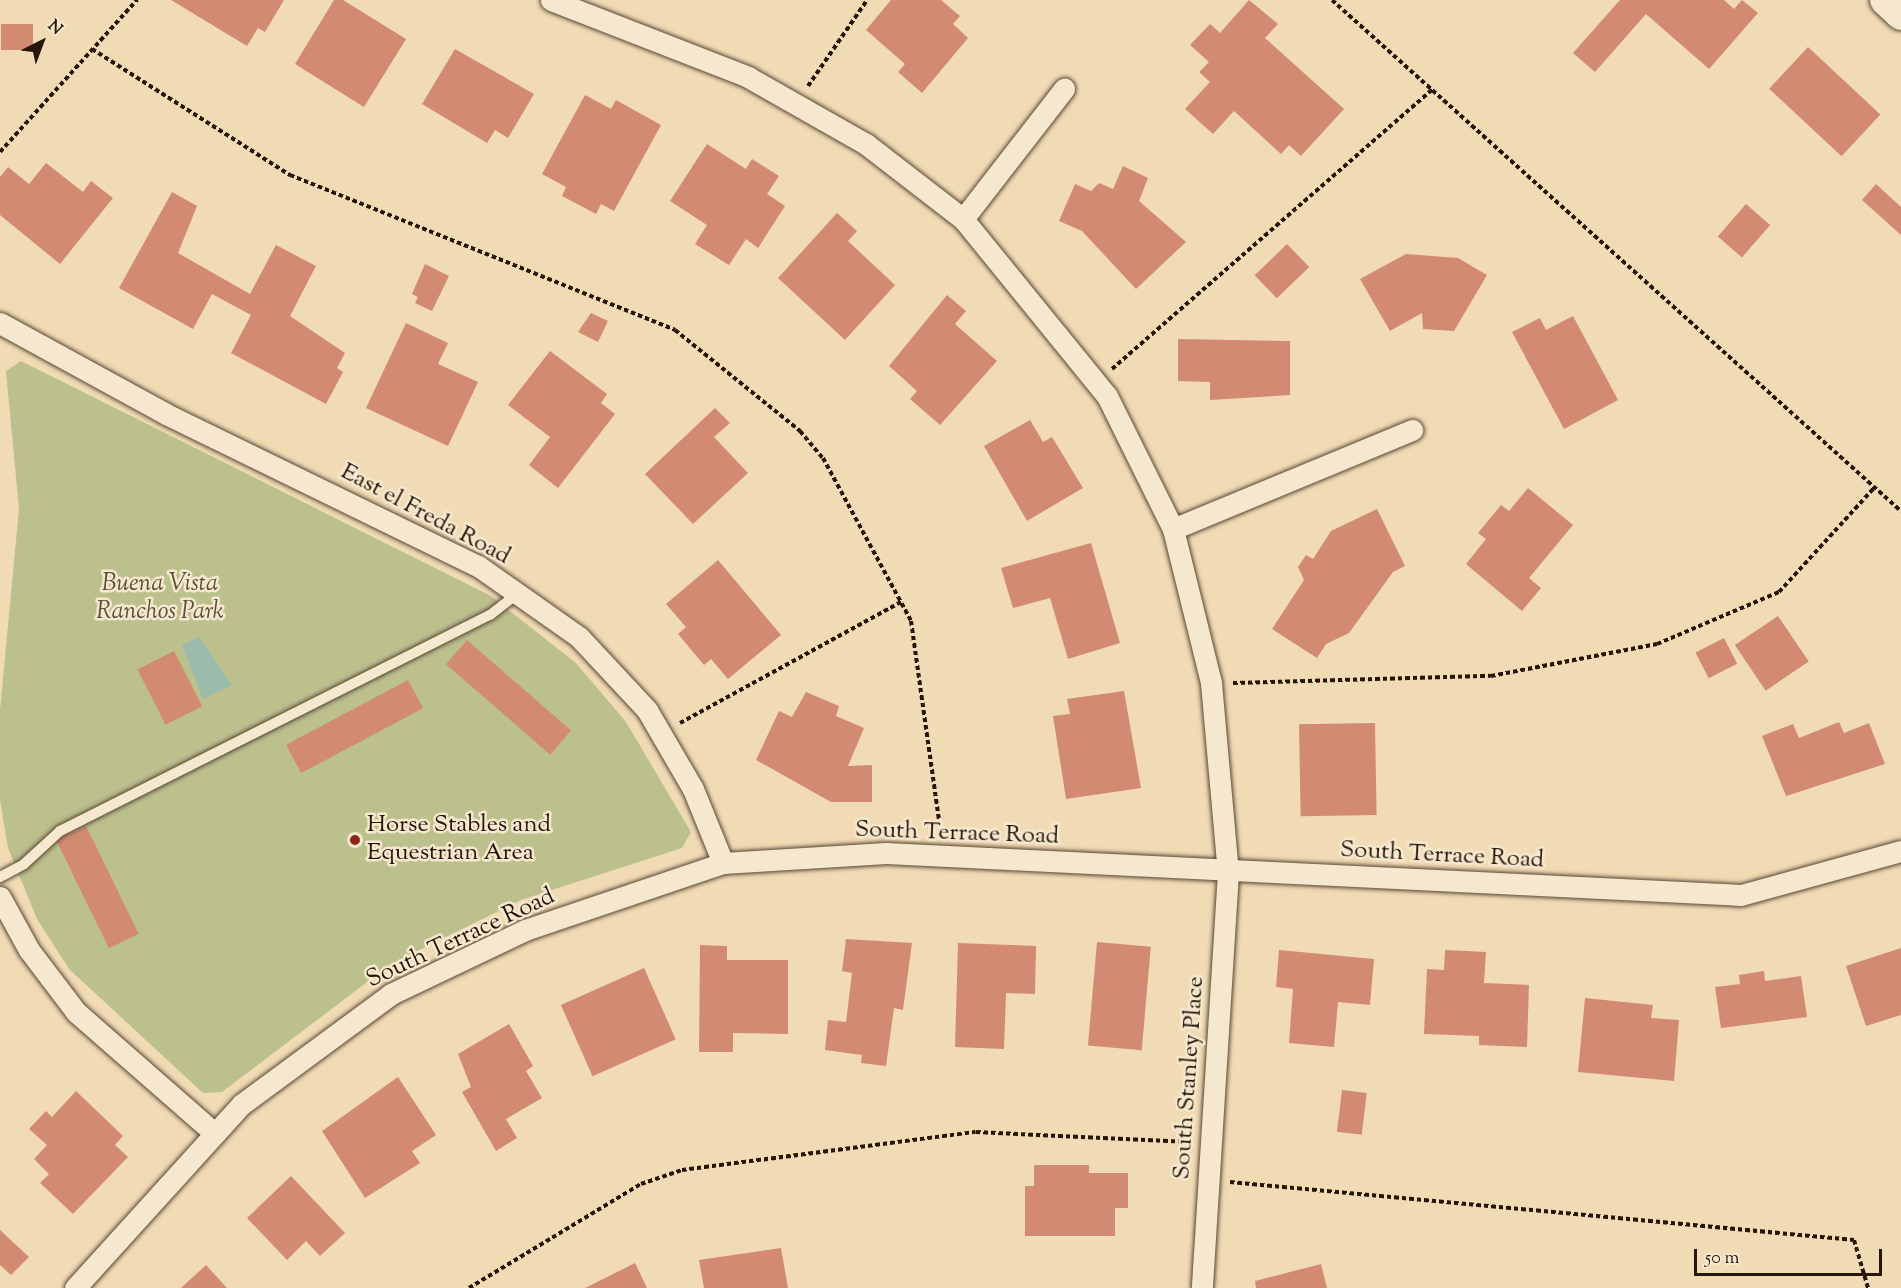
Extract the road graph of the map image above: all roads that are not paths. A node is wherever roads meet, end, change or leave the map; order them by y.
1 (551, 0) edge
2 (1885, 0) edge
3 (596, 8) edge
4 (1901, 15) edge
5 (1064, 89) dead end
6 (963, 219) junction
7 (0, 323) edge
8 (1412, 430) dead end
9 (1173, 529) junction
10 (517, 594) junction
11 (1901, 851) edge
12 (723, 863) junction
13 (1228, 872) junction
14 (0, 877) edge
15 (0, 897) edge
16 (214, 1133) junction
17 (75, 1288) edge
18 (1202, 1288) edge

1 - 3 street, South Stanley Place
2 - 4 street
3 - 6 street, South Stanley Place
5 - 6 street
6 - 9 street, South Stanley Place
7 - 10 street, East el Freda Road
8 - 9 street
9 - 13 street, South Stanley Place
10 - 12 street, East el Freda Road
10 - 14 lane
11 - 13 street, South Terrace Road
12 - 13 street, South Terrace Road
12 - 16 street, South Terrace Road
13 - 18 street, South Stanley Place
15 - 16 street
16 - 17 street, South Terrace Road

